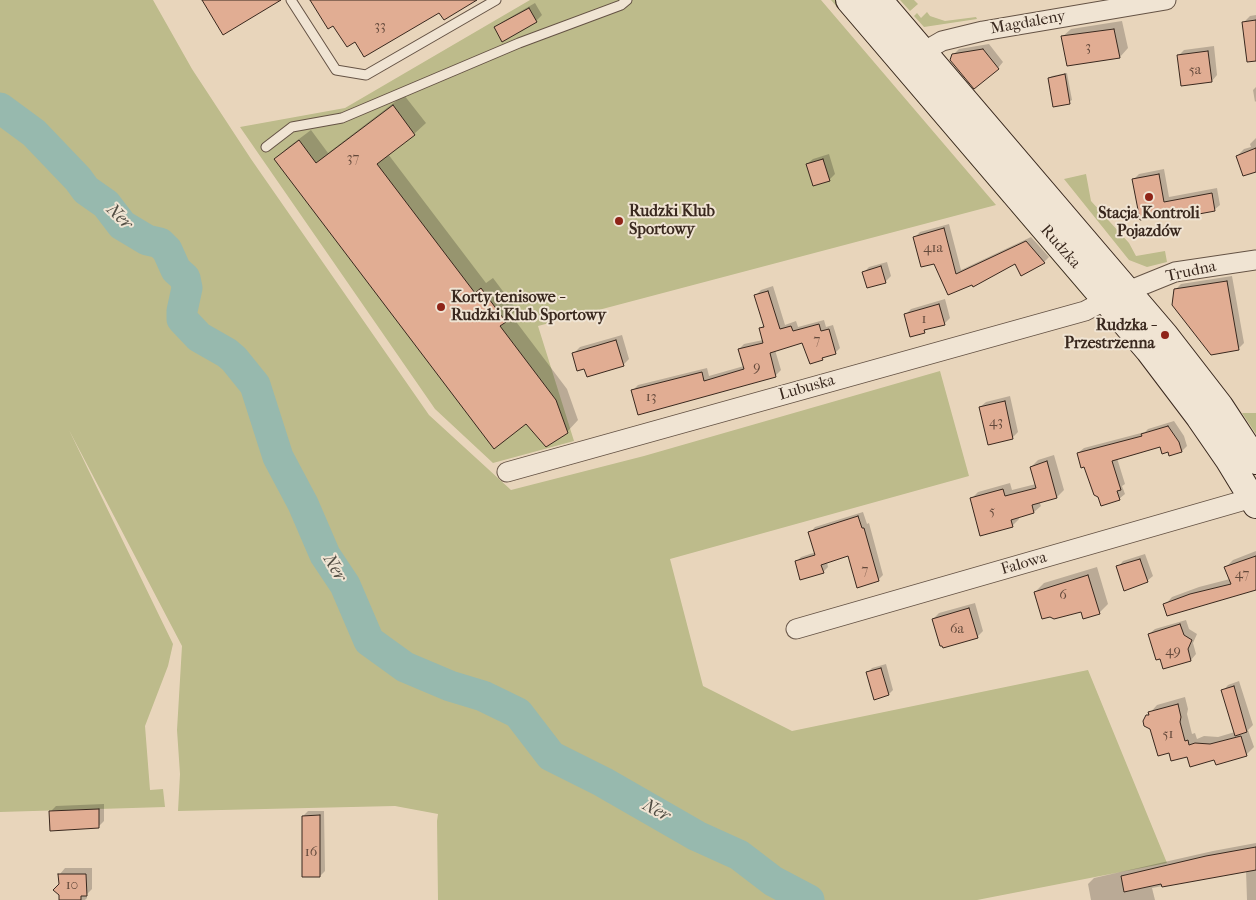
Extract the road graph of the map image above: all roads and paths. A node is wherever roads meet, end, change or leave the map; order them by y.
1 (291, 0) edge
2 (496, 0) edge
3 (627, 0) edge
4 (849, 0) edge
5 (879, 0) edge
6 (1166, 0) edge
7 (923, 52) junction
8 (266, 147) dead end
9 (1256, 260) edge
10 (1117, 295) junction
11 (1256, 461) edge
12 (507, 472) dead end
13 (1255, 500) edge
14 (796, 629) dead end

1 - 2 lane
3 - 8 lane
4 - 10 street, Rudzka
5 - 7 street, Rudzka
6 - 7 street, Magdaleny
7 - 10 street, Rudzka
9 - 10 street, Trudna
10 - 11 street, Rudzka
10 - 12 street, Lubuska
10 - 13 street, Rudzka
13 - 14 street, Falowa

